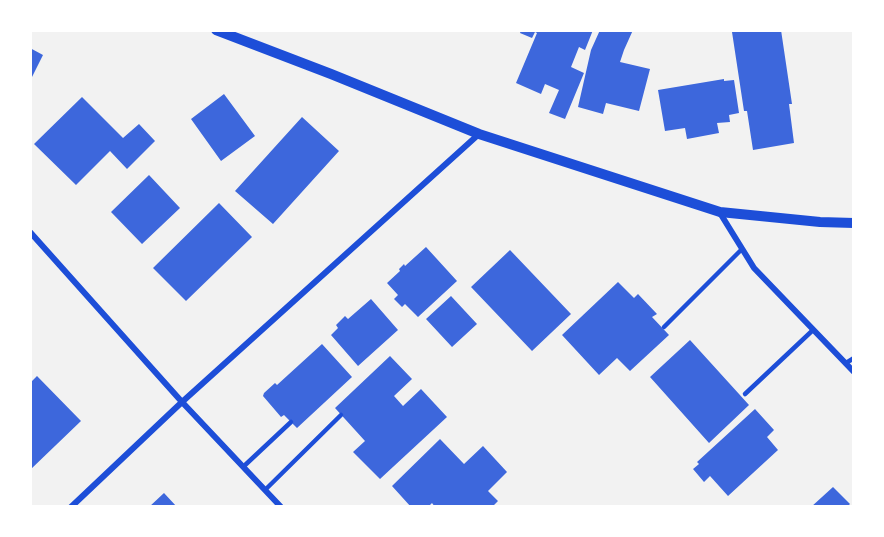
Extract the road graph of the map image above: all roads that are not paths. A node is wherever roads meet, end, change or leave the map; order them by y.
1 (216, 30) edge
2 (479, 134) junction
3 (720, 212) junction
4 (854, 223) edge
5 (30, 232) edge
6 (742, 249) junction
7 (664, 327) dead end
8 (813, 330) junction
9 (854, 358) edge
10 (846, 363) junction
11 (854, 372) edge
12 (745, 394) dead end
13 (182, 402) junction
14 (341, 415) dead end
15 (291, 422) dead end
16 (243, 467) junction
17 (265, 490) junction
18 (71, 507) edge
19 (281, 507) edge

1 - 2 street
2 - 3 street
2 - 13 street
3 - 4 street
3 - 6 street
5 - 13 street
6 - 7 lane
6 - 8 street
8 - 10 street
8 - 12 lane
9 - 10 lane
10 - 11 street
13 - 16 street
13 - 18 street
14 - 17 lane
15 - 16 lane
16 - 17 street
17 - 19 street

